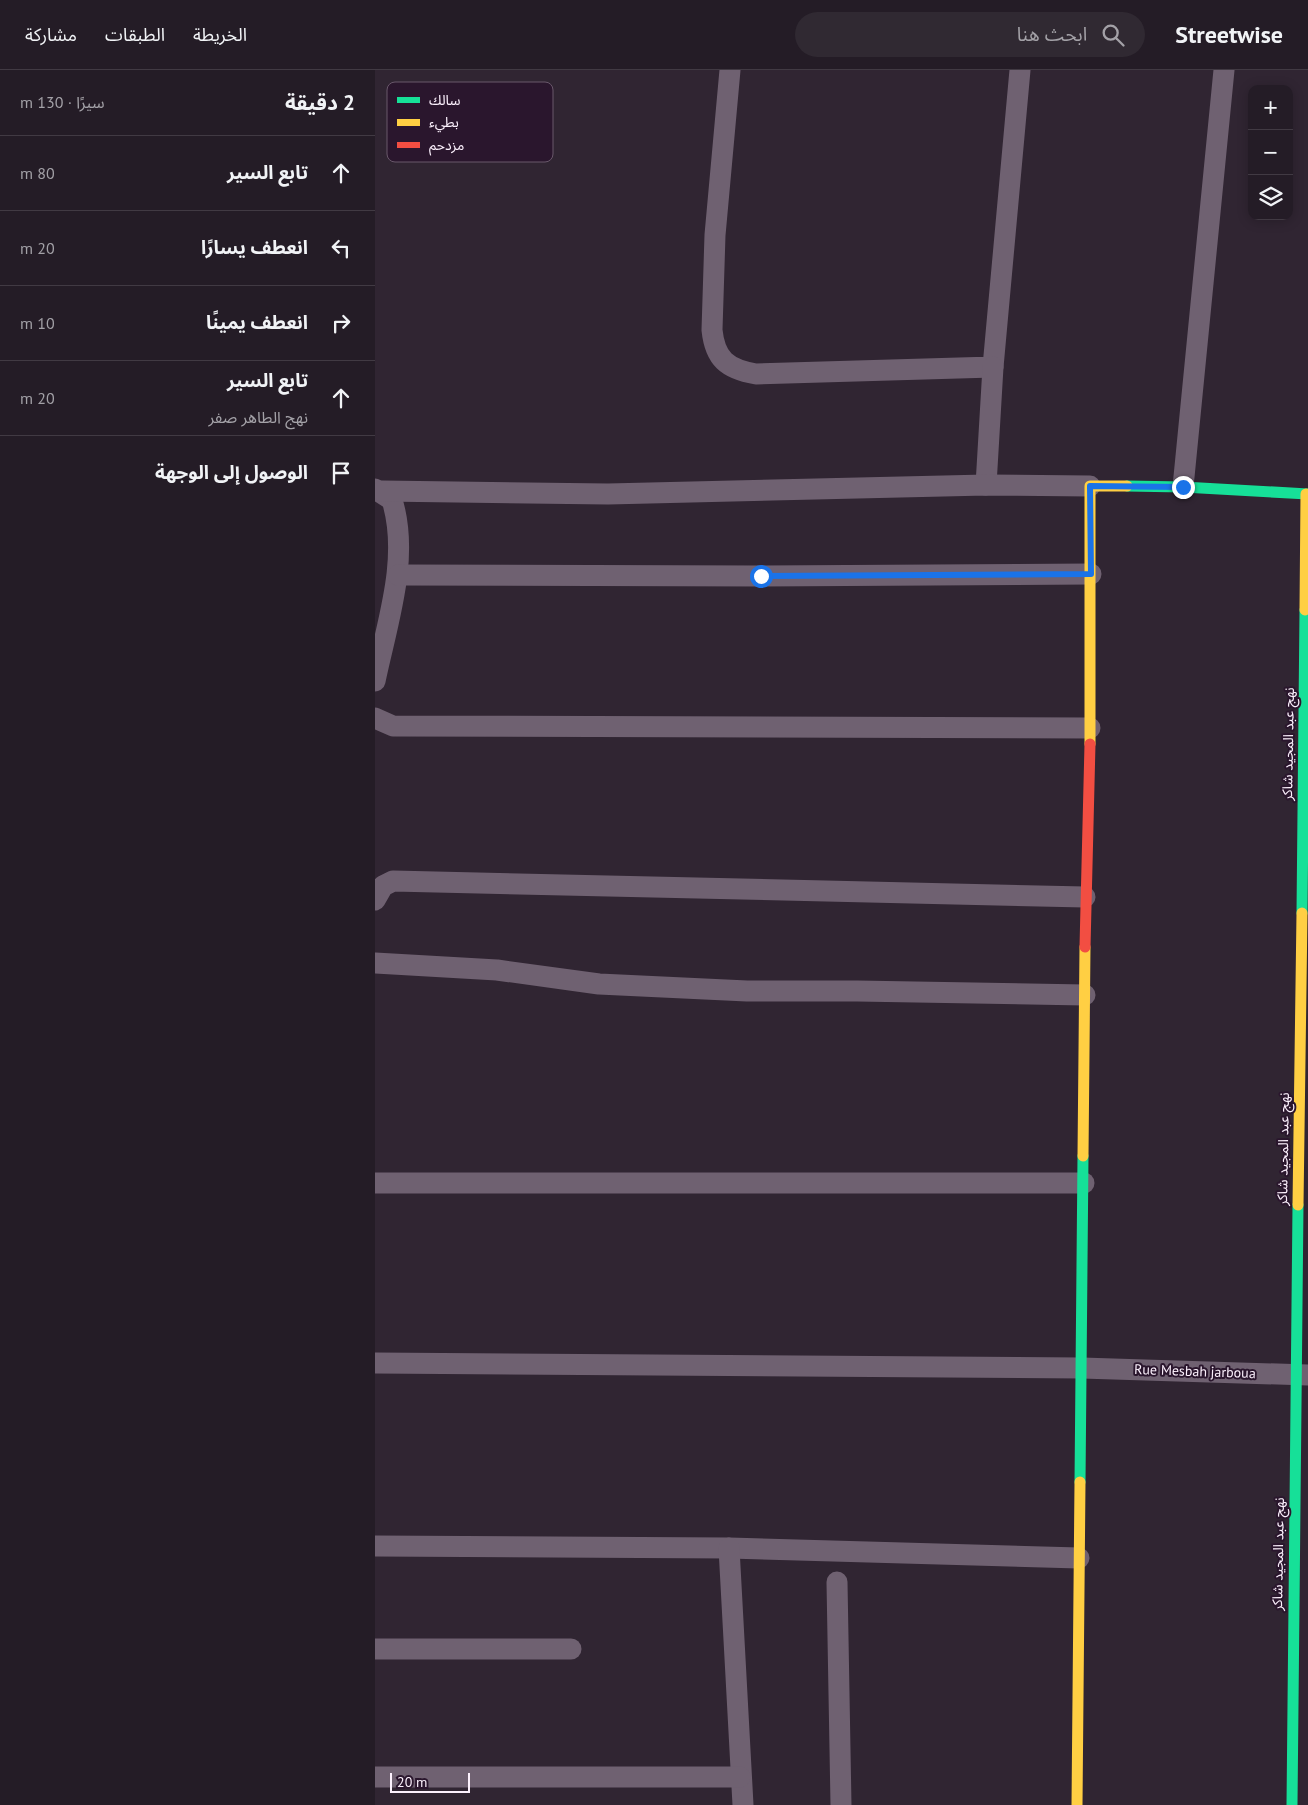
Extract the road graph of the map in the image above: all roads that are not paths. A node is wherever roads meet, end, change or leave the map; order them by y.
1 (730, 70) edge
2 (1020, 70) edge
3 (1224, 70) edge
4 (993, 367) junction
5 (986, 484) junction
6 (1090, 486) junction
7 (1183, 487) junction
8 (378, 490) edge
9 (1307, 494) edge
10 (1091, 574) junction
11 (398, 575) junction
12 (375, 681) edge
13 (375, 718) edge
14 (1091, 728) junction
15 (1085, 897) junction
16 (375, 900) edge
17 (1304, 934) edge
18 (375, 963) edge
19 (1085, 995) junction
20 (375, 1183) edge
21 (1084, 1183) junction
22 (375, 1363) edge
23 (1082, 1368) junction
24 (1302, 1374) edge
25 (375, 1546) edge
26 (729, 1548) junction
27 (1079, 1558) junction
28 (837, 1582) dead end
29 (1300, 1596) edge
30 (375, 1649) edge
31 (571, 1649) dead end
32 (375, 1777) edge
33 (740, 1777) junction
34 (743, 1805) edge
35 (841, 1805) edge
36 (1077, 1805) edge
37 (1292, 1805) edge

1 - 4 street
2 - 4 street
3 - 7 street
4 - 5 street
5 - 6 street
5 - 8 street
6 - 7 street
6 - 10 street
7 - 9 street
8 - 11 street
9 - 17 street, نهج عبد المجيد شاكر
10 - 11 street
10 - 14 street
11 - 12 street
13 - 14 street
14 - 15 street
15 - 16 street
15 - 19 street
17 - 24 street, نهج عبد المجيد شاكر
18 - 19 street
19 - 21 street
20 - 21 street
21 - 23 street
22 - 23 street, Rue Mesbah jarboua
23 - 24 street, Rue Mesbah jarboua
23 - 27 street
24 - 29 street, نهج عبد المجيد شاكر
25 - 26 street
26 - 27 street
26 - 33 street
27 - 36 street
28 - 35 street
29 - 37 street, نهج عبد المجيد شاكر
30 - 31 street
32 - 33 street
33 - 34 street

